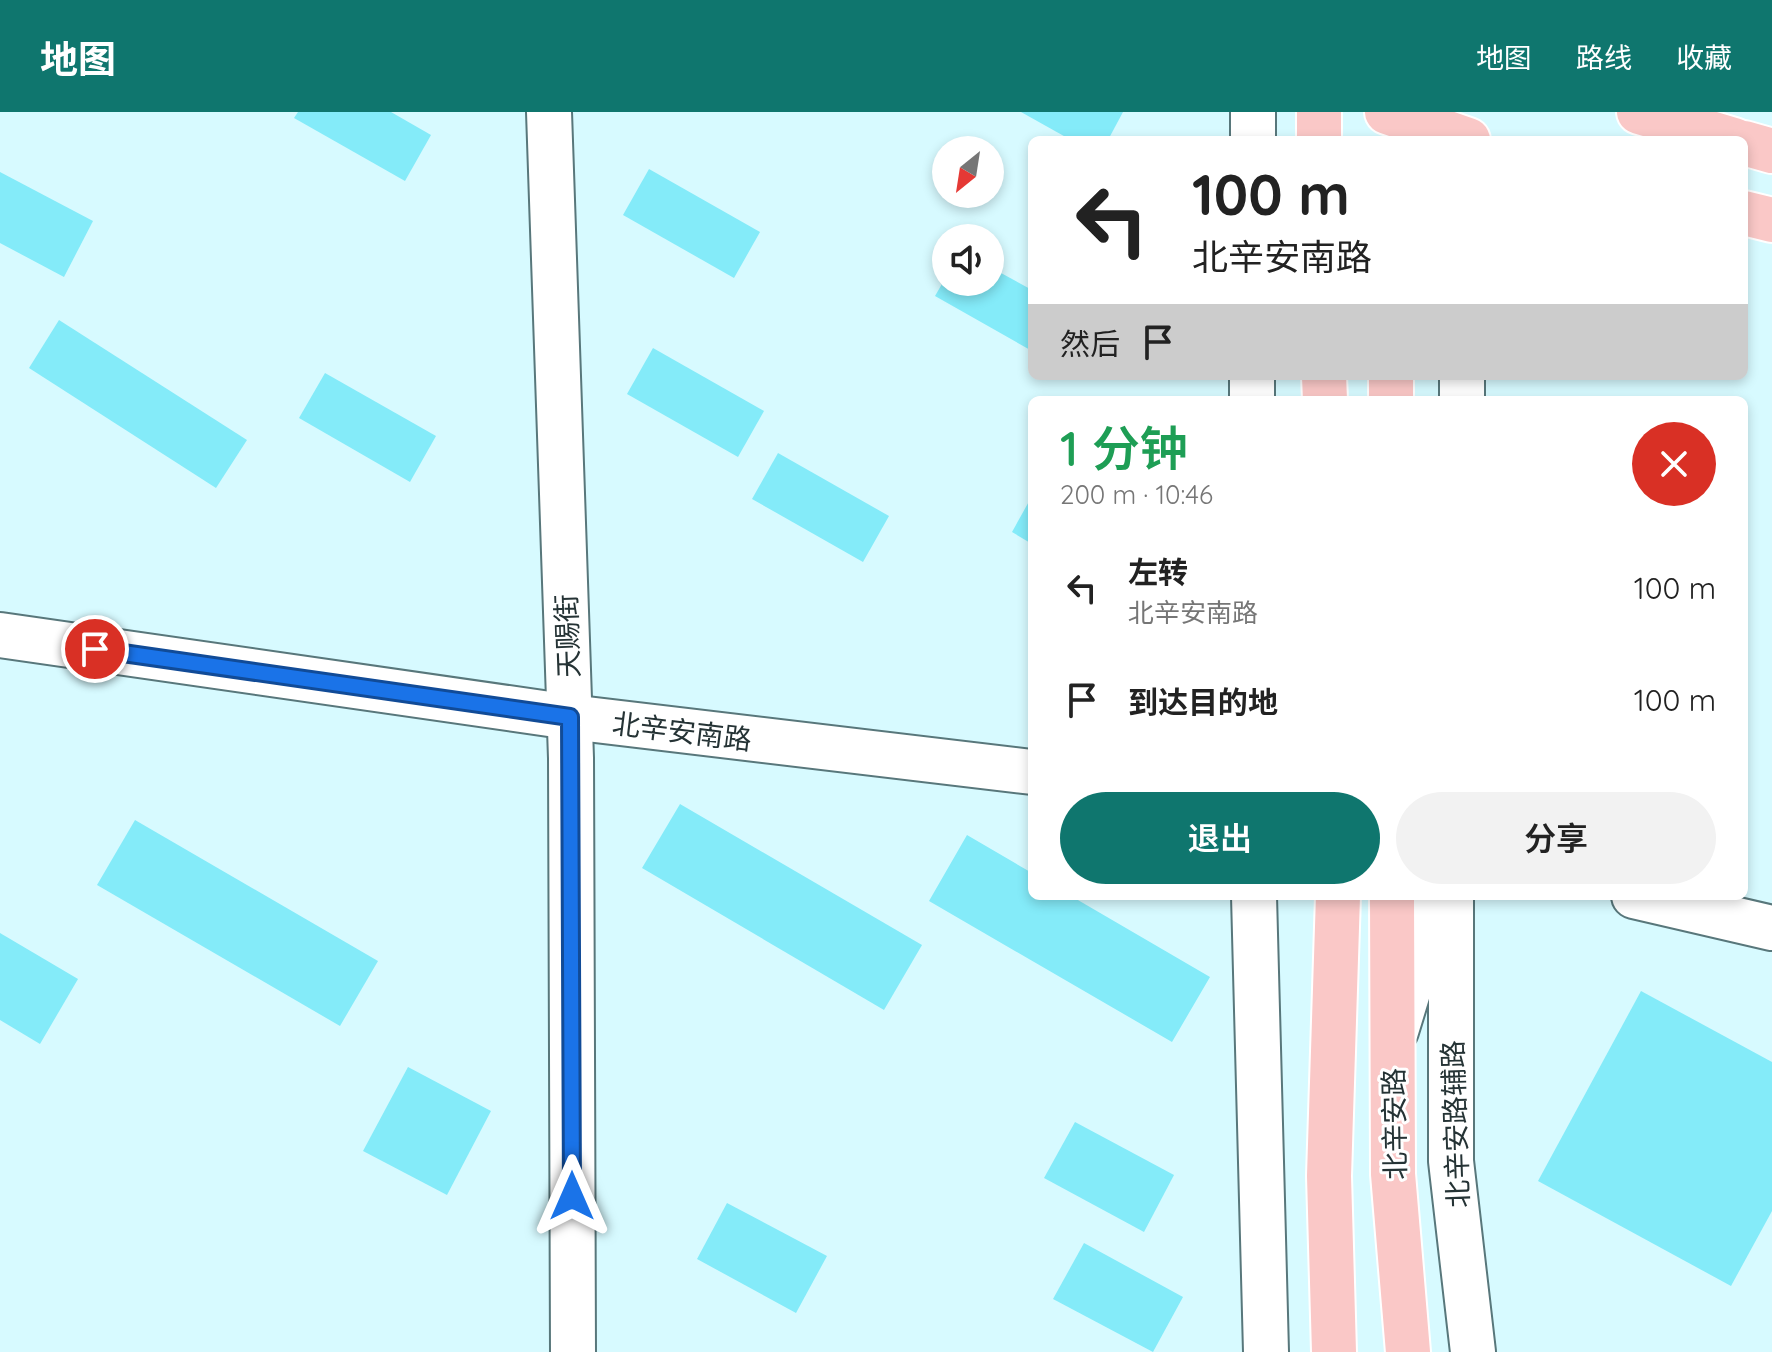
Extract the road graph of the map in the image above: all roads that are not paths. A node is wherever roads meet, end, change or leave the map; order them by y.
1 (549, 112) edge
2 (1253, 112) edge
3 (1319, 112) edge
4 (1639, 112) edge
5 (1389, 119) edge
6 (1460, 132) edge
7 (1253, 136) edge
8 (1319, 136) edge
9 (1720, 136) edge
10 (1748, 144) edge
11 (1772, 151) edge
12 (1748, 214) edge
13 (1772, 220) edge
14 (0, 635) edge
15 (570, 717) junction
16 (1028, 772) edge
17 (1254, 900) edge
18 (1338, 900) edge
19 (1392, 900) edge
20 (1436, 900) edge
21 (1451, 900) edge
22 (1651, 900) edge
23 (1772, 928) edge
24 (1392, 1045) junction
25 (573, 1352) edge
26 (1266, 1352) edge
27 (1334, 1352) edge
28 (1408, 1352) edge
29 (1473, 1352) edge

1 - 15 street, 天赐街
2 - 7 street
3 - 8 main road
4 - 9 main road
5 - 6 main road
10 - 11 main road
12 - 13 main road
14 - 15 street, 北辛安南路
15 - 16 street, 北辛安南路
15 - 25 street, 天赐街
17 - 26 street
18 - 27 main road
19 - 24 main road, 北辛安路
20 - 24 street
21 - 29 street, 北辛安路辅路
22 - 23 street
24 - 28 main road, 北辛安路

